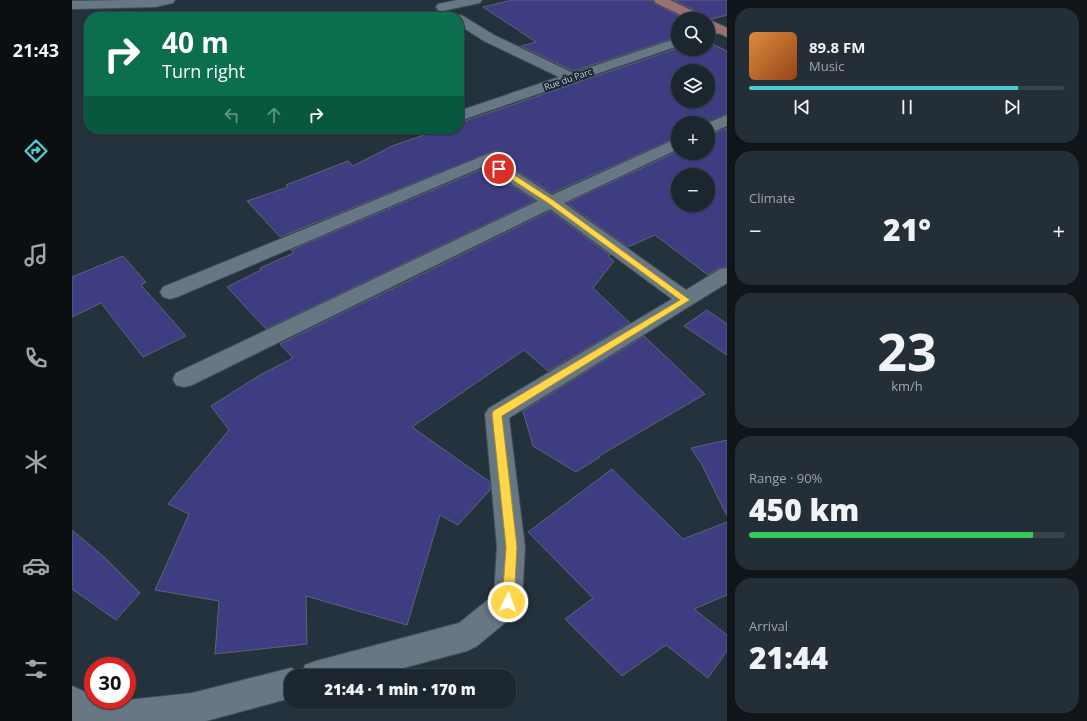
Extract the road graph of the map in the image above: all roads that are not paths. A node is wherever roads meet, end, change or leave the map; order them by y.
1 (169, 0) edge
2 (431, 0) edge
3 (476, 0) edge
4 (667, 1) edge
5 (90, 2) edge
6 (72, 5) edge
7 (442, 7) junction
8 (449, 12) edge
9 (687, 12) edge
10 (464, 22) edge
11 (671, 44) edge
12 (572, 78) junction
13 (464, 114) edge
14 (727, 120) edge
15 (715, 126) edge
16 (671, 146) edge
17 (551, 202) junction
18 (727, 274) edge
19 (170, 292) dead end
20 (686, 300) junction
21 (184, 379) dead end
22 (342, 669) edge
23 (284, 685) edge
24 (89, 714) edge

1 - 5 street
2 - 7 street
3 - 7 street
4 - 9 main road
5 - 6 street
7 - 8 street
10 - 12 street
11 - 12 street, Rue du Parc
12 - 13 street, Rue du Parc
14 - 15 street
16 - 17 street
17 - 19 street
17 - 20 street
17 - 21 street
18 - 20 street
20 - 22 street
23 - 24 street

